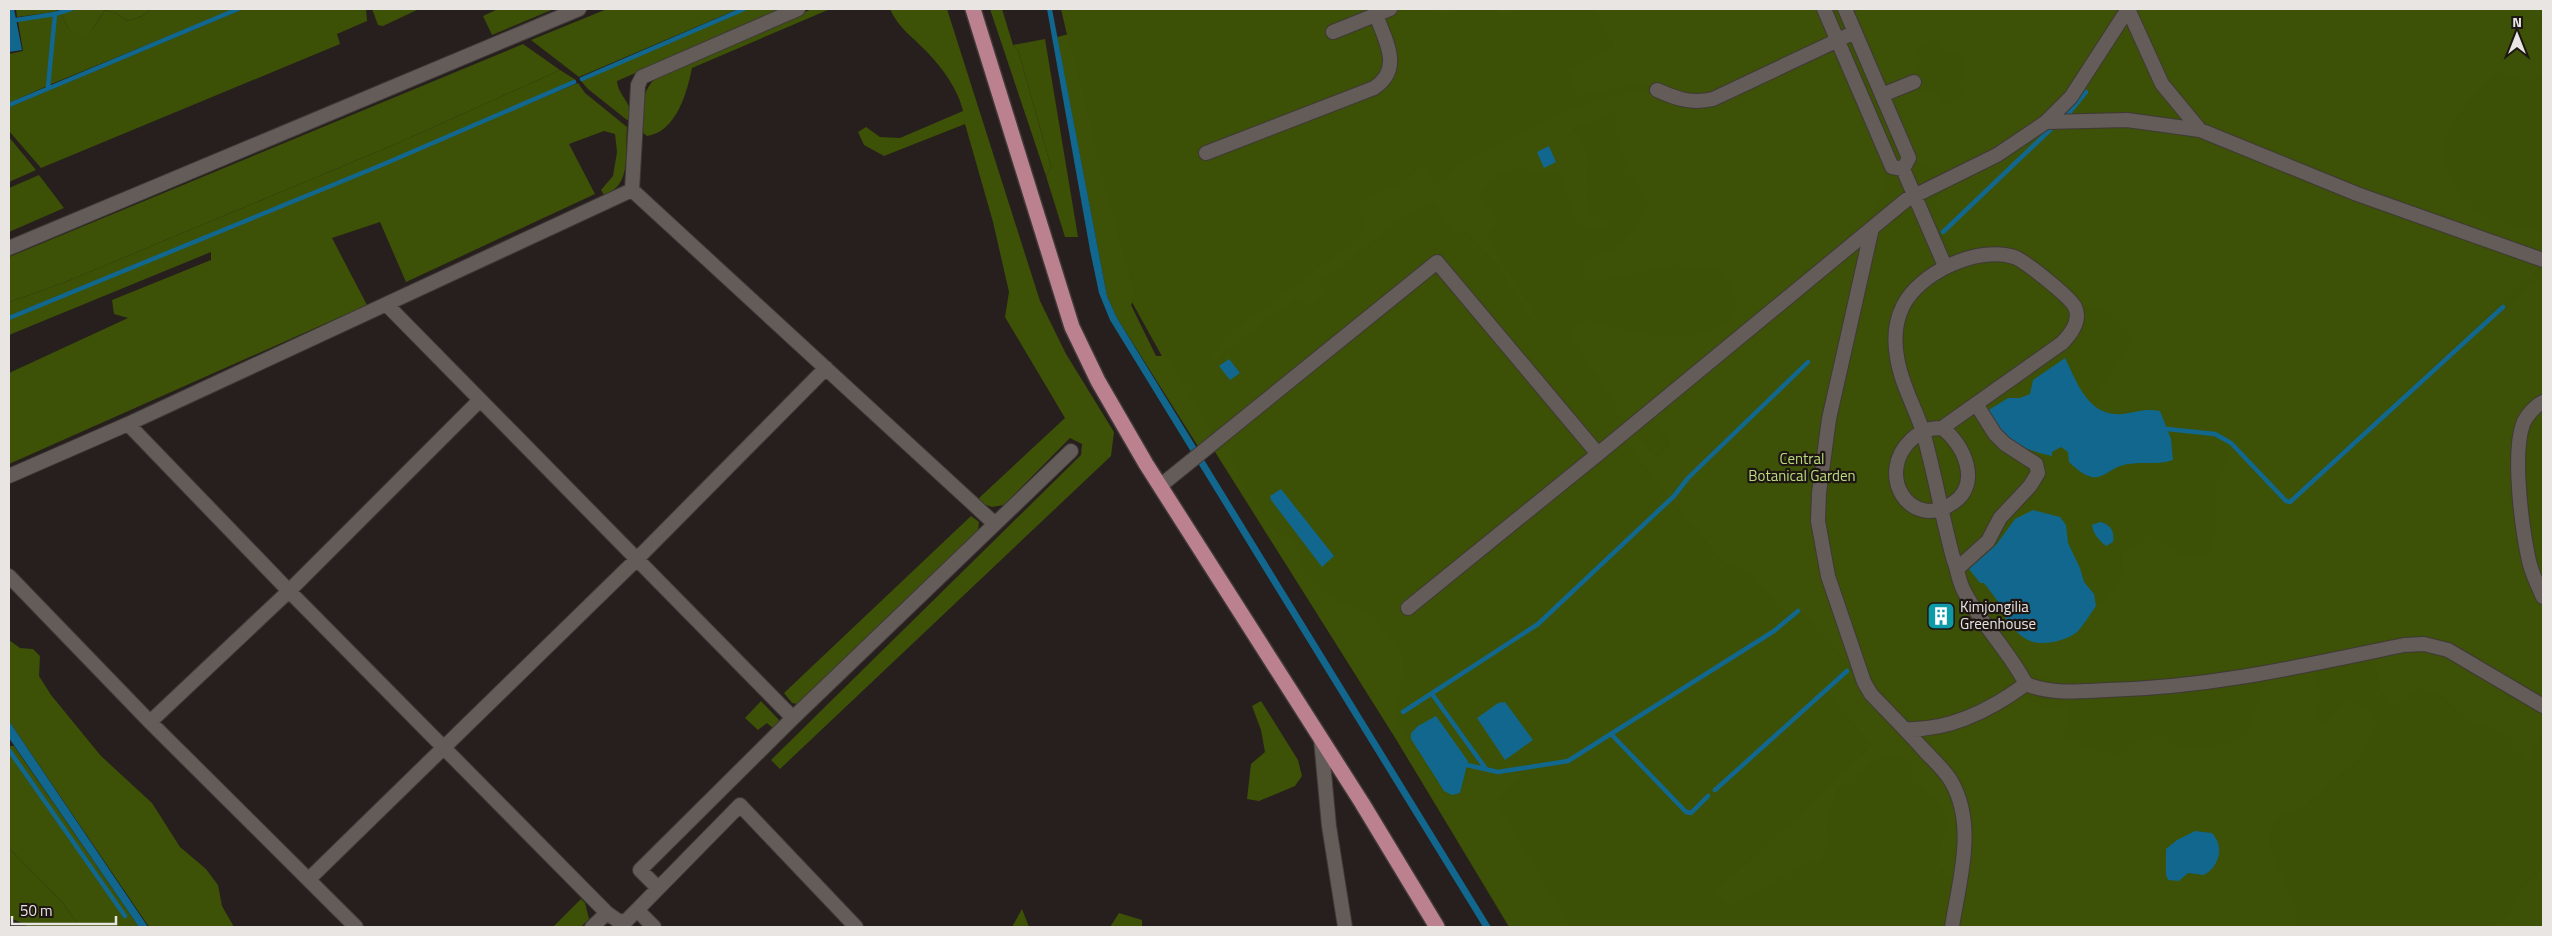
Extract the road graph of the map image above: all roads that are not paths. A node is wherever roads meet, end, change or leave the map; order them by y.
1 (579, 9) edge
2 (798, 9) edge
3 (973, 9) edge
4 (1390, 9) edge
5 (1824, 9) edge
6 (1845, 9) edge
7 (1376, 15) junction
8 (1333, 32) dead end
9 (1855, 32) junction
10 (1837, 41) junction
11 (1914, 82) dead end
12 (1657, 90) dead end
13 (1882, 95) junction
14 (2046, 122) junction
15 (2200, 130) junction
16 (1206, 153) dead end
17 (1903, 169) junction
18 (632, 190) junction
19 (1914, 196) junction
20 (1872, 228) junction
21 (9, 248) edge
22 (2543, 260) edge
23 (1946, 266) junction
24 (387, 305) junction
25 (826, 368) junction
26 (479, 401) junction
27 (2543, 402) edge
28 (1976, 404) junction
29 (128, 424) junction
30 (1942, 428) junction
31 (1922, 430) junction
32 (1071, 452) dead end
33 (1598, 454) junction
34 (9, 476) edge
35 (1160, 486) junction
36 (1941, 510) junction
37 (995, 524) junction
38 (637, 559) junction
39 (1957, 569) junction
40 (9, 576) edge
41 (289, 591) junction
42 (2543, 597) edge
43 (1408, 608) dead end
44 (2026, 684) junction
45 (2543, 706) edge
46 (793, 718) junction
47 (150, 722) junction
48 (1906, 729) junction
49 (1322, 740) junction
50 (445, 748) junction
51 (309, 879) junction
52 (657, 887) junction
53 (637, 910) junction
54 (607, 913) junction
55 (356, 927) edge
56 (592, 927) edge
57 (654, 927) edge
58 (856, 927) edge
59 (1345, 927) edge
60 (1437, 927) edge
61 (1952, 927) edge

1 - 21 street
2 - 18 street
3 - 35 main road
4 - 7 street
5 - 10 street
6 - 9 street
7 - 8 street
7 - 16 street
9 - 10 street
9 - 13 street
10 - 12 street
10 - 17 street
11 - 13 street
13 - 17 street
14 - 15 street
14 - 15 street
14 - 19 street
15 - 22 street
17 - 19 street
18 - 24 street
18 - 25 street
19 - 20 street
19 - 23 street
20 - 33 street
20 - 48 street
23 - 28 street
23 - 31 street
24 - 26 street
24 - 29 street
25 - 37 street
25 - 38 street
26 - 38 street
26 - 41 street
27 - 42 street
28 - 30 street
28 - 39 street
29 - 34 street
29 - 41 street
30 - 31 street
30 - 36 street
31 - 36 street
31 - 36 street
32 - 37 street
33 - 35 street
33 - 43 street
35 - 49 main road
36 - 39 street
37 - 46 street
38 - 46 street
38 - 50 street
39 - 44 street
40 - 47 street
41 - 47 street
41 - 50 street
44 - 45 street
44 - 48 street
46 - 52 street
47 - 51 street
48 - 61 street
49 - 59 street
49 - 60 main road
50 - 51 street
50 - 54 street
51 - 55 street
52 - 53 street
52 - 58 street
53 - 54 street
53 - 57 street
54 - 56 street

